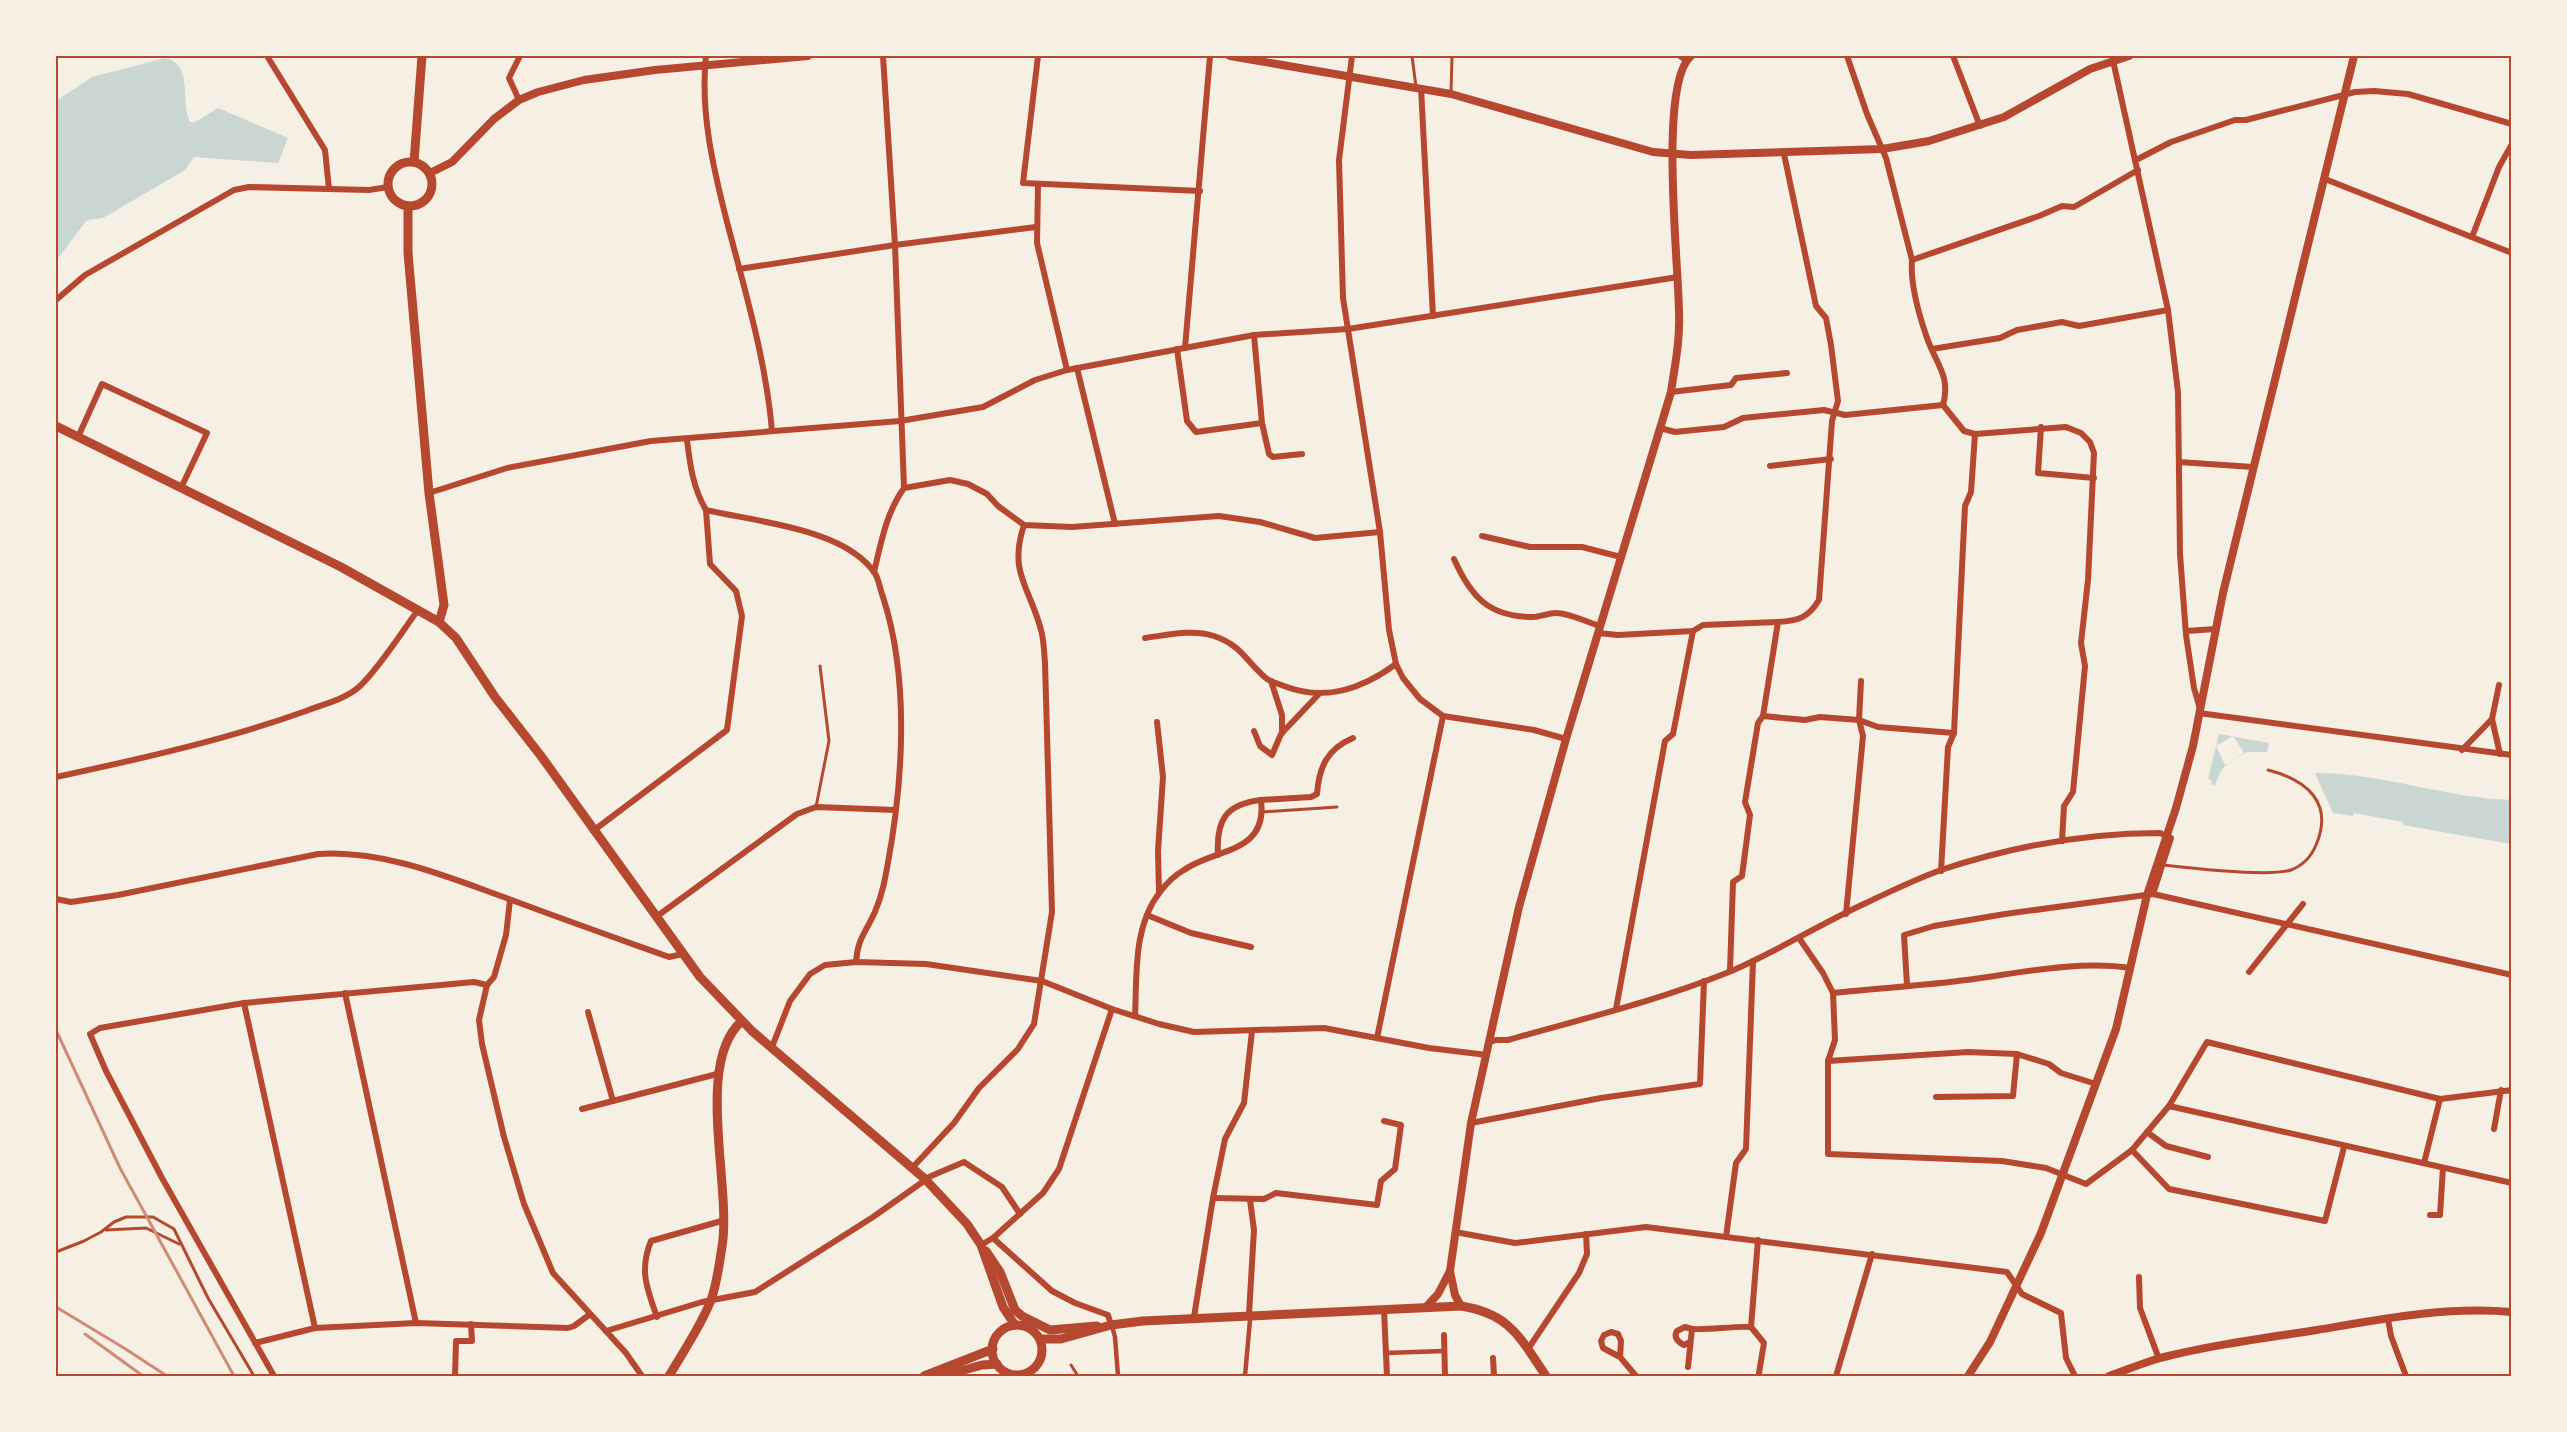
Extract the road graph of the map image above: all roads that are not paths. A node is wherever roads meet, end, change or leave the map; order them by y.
1 (267, 56) edge
2 (422, 56) edge
3 (520, 56) edge
4 (706, 56) edge
5 (808, 56) edge
6 (883, 56) edge
7 (1038, 56) edge
8 (1210, 56) edge
9 (1230, 56) edge
10 (1352, 56) edge
11 (1412, 56) edge
12 (1452, 56) edge
13 (1847, 56) edge
14 (1953, 56) edge
15 (2129, 56) edge
16 (2354, 56) edge
17 (1686, 57) edge
18 (2112, 58) edge
19 (705, 64) junction
20 (1351, 76) junction
21 (1418, 87) junction
22 (1451, 94) junction
23 (2345, 96) junction
24 (519, 100) junction
25 (2511, 124) edge
26 (1980, 126) junction
27 (2511, 144) edge
28 (1882, 149) junction
29 (1672, 154) junction
30 (1784, 154) junction
31 (2136, 160) junction
32 (414, 162) junction
33 (2138, 170) junction
34 (430, 173) junction
35 (2325, 179) junction
36 (1038, 185) junction
37 (388, 187) junction
38 (329, 189) junction
39 (1200, 191) junction
40 (408, 206) junction
41 (1036, 227) junction
42 (2472, 237) junction
43 (895, 245) junction
44 (2511, 254) edge
45 (1912, 260) junction
46 (739, 269) junction
47 (1678, 277) junction
48 (56, 300) edge
49 (2168, 310) junction
50 (1433, 316) junction
51 (1348, 329) junction
52 (1254, 335) junction
53 (1185, 348) junction
54 (1932, 349) junction
55 (1177, 350) junction
56 (1077, 368) junction
57 (1067, 370) junction
58 (1787, 373) dead end
59 (1671, 392) junction
60 (1943, 405) junction
61 (1836, 412) junction
62 (900, 421) junction
63 (1262, 423) junction
64 (56, 426) edge
65 (1660, 428) junction
66 (2041, 428) junction
67 (772, 431) junction
68 (1975, 434) junction
69 (78, 437) junction
70 (687, 440) junction
71 (1302, 454) dead end
72 (1831, 459) junction
73 (2179, 462) junction
74 (1770, 466) dead end
75 (2253, 467) junction
76 (2094, 478) junction
77 (181, 488) junction
78 (904, 488) junction
79 (429, 493) junction
80 (706, 510) junction
81 (1115, 524) junction
82 (1024, 525) junction
83 (1380, 532) junction
84 (1482, 536) dead end
85 (1621, 557) junction
86 (1455, 558) dead end
87 (874, 572) junction
88 (418, 610) junction
89 (438, 622) junction
90 (1778, 622) junction
91 (1599, 629) junction
92 (2216, 629) junction
93 (2186, 630) junction
94 (1693, 631) junction
95 (1145, 638) dead end
96 (1396, 664) junction
97 (820, 666) dead end
98 (1271, 681) junction
99 (1861, 681) dead end
100 (2499, 685) dead end
101 (1318, 695) junction
102 (2200, 711) junction
103 (1443, 716) junction
104 (1763, 716) junction
105 (2492, 719) junction
106 (1859, 720) junction
107 (1157, 722) dead end
108 (1254, 731) dead end
109 (1954, 733) junction
110 (1282, 734) junction
111 (1353, 738) dead end
112 (1566, 739) junction
113 (2462, 750) junction
114 (2500, 754) junction
115 (2511, 755) edge
116 (2268, 770) dead end
117 (56, 777) edge
118 (1261, 800) junction
119 (816, 807) junction
120 (1337, 807) dead end
121 (896, 810) junction
122 (1262, 812) junction
123 (593, 832) junction
124 (2169, 837) junction
125 (2062, 842) junction
126 (1218, 855) junction
127 (2160, 864) junction
128 (1941, 871) junction
129 (1160, 893) junction
130 (2150, 895) junction
131 (56, 899) edge
132 (510, 900) junction
133 (2303, 904) dead end
134 (1846, 914) junction
135 (1147, 915) junction
136 (656, 917) junction
137 (2288, 924) junction
138 (1799, 938) junction
139 (1251, 947) dead end
140 (683, 954) junction
141 (1753, 961) junction
142 (856, 962) junction
143 (2131, 968) junction
144 (1730, 971) junction
145 (2249, 972) dead end
146 (2511, 975) edge
147 (1042, 981) junction
148 (1704, 981) junction
149 (487, 985) junction
150 (1907, 986) junction
151 (345, 993) junction
152 (1833, 993) junction
153 (244, 1003) junction
154 (1112, 1009) junction
155 (1616, 1009) junction
156 (588, 1012) dead end
157 (1135, 1016) junction
158 (742, 1021) junction
159 (1252, 1030) junction
160 (1377, 1038) junction
161 (1490, 1042) junction
162 (772, 1047) junction
163 (2017, 1054) junction
164 (1487, 1055) junction
165 (1828, 1061) junction
166 (717, 1074) junction
167 (2096, 1084) junction
168 (2501, 1090) junction
169 (2511, 1090) edge
170 (1936, 1097) dead end
171 (2440, 1099) junction
172 (613, 1101) junction
173 (2169, 1106) junction
174 (582, 1109) dead end
175 (1384, 1121) dead end
176 (1471, 1123) junction
177 (2494, 1129) dead end
178 (2147, 1132) junction
179 (2344, 1147) junction
180 (2132, 1150) junction
181 (2208, 1157) dead end
182 (2424, 1164) junction
183 (912, 1168) junction
184 (2443, 1168) junction
185 (2062, 1173) junction
186 (925, 1179) junction
187 (2511, 1183) edge
188 (1213, 1198) junction
189 (1250, 1200) junction
190 (1020, 1214) junction
191 (2430, 1215) dead end
192 (725, 1220) junction
193 (104, 1230) junction
194 (1455, 1232) junction
195 (1586, 1234) junction
196 (1726, 1237) junction
197 (993, 1238) junction
198 (1758, 1240) junction
199 (179, 1244) junction
200 (981, 1245) junction
201 (56, 1252) edge
202 (1872, 1254) junction
203 (1450, 1270) junction
204 (2139, 1277) dead end
205 (2019, 1289) junction
206 (711, 1300) junction
207 (1461, 1306) junction
208 (1426, 1307) junction
209 (2511, 1312) edge
210 (1384, 1313) junction
211 (589, 1315) junction
212 (657, 1317) junction
213 (1194, 1317) junction
214 (1250, 1317) junction
215 (2388, 1319) junction
216 (416, 1323) junction
217 (471, 1324) junction
218 (1015, 1325) junction
219 (1112, 1325) junction
220 (1751, 1327) junction
221 (315, 1328) junction
222 (1692, 1329) junction
223 (606, 1331) junction
224 (1444, 1335) dead end
225 (1040, 1339) junction
226 (1690, 1342) junction
227 (255, 1343) junction
228 (993, 1349) junction
229 (1528, 1349) junction
230 (1444, 1351) junction
231 (1386, 1353) junction
232 (1620, 1357) dead end
233 (1493, 1358) dead end
234 (2159, 1359) junction
235 (997, 1364) junction
236 (1071, 1365) dead end
237 (1688, 1367) dead end
238 (1759, 1373) dead end
239 (1022, 1375) edge
240 (254, 1377) edge
241 (274, 1377) edge
242 (455, 1377) edge
243 (642, 1377) edge
244 (669, 1377) edge
245 (924, 1377) edge
246 (942, 1377) edge
247 (1078, 1377) edge
248 (1118, 1377) edge
249 (1241, 1377) edge
250 (1387, 1377) edge
251 (1445, 1377) edge
252 (1494, 1377) edge
253 (1546, 1377) edge
254 (1636, 1377) edge
255 (1836, 1377) edge
256 (1968, 1377) edge
257 (2075, 1377) edge
258 (2109, 1377) edge
259 (2406, 1377) edge

1 - 38 street
2 - 32 main road
3 - 24 street
4 - 19 street
5 - 19 street
6 - 43 street
7 - 36 street
8 - 39 street
9 - 20 street
10 - 20 street
11 - 21 lane
12 - 22 lane
13 - 28 street
14 - 26 street
15 - 18 street
16 - 23 street
17 - 29 street
18 - 26 street
18 - 31 street
19 - 24 street
19 - 46 street
20 - 21 street
20 - 51 street
21 - 22 street
21 - 50 street
22 - 29 street
23 - 25 street
23 - 31 street
23 - 35 street
24 - 34 street
26 - 28 street
27 - 42 street
28 - 30 street
28 - 45 street
29 - 30 street
29 - 47 street
30 - 61 street
31 - 33 street
32 - 34 main road
32 - 37 main road
33 - 45 street
33 - 49 street
34 - 40 main road
35 - 42 street
35 - 75 street
36 - 39 street
36 - 41 street
37 - 38 street
37 - 40 main road
38 - 48 street
39 - 53 street
40 - 79 main road
41 - 43 street
41 - 57 street
42 - 44 street
43 - 46 street
43 - 62 street
45 - 54 street
46 - 67 street
47 - 50 street
47 - 59 street
49 - 54 street
49 - 73 street
50 - 51 street
51 - 52 street
51 - 83 street
52 - 53 street
52 - 63 street
53 - 55 street
54 - 60 street
55 - 56 street
55 - 63 street
56 - 57 street
56 - 81 street
57 - 62 street
58 - 59 street
59 - 65 street
60 - 61 street
60 - 68 street
61 - 65 street
61 - 72 street
62 - 67 street
62 - 78 street
63 - 71 street
64 - 69 main road
65 - 85 street
66 - 68 street
66 - 76 street
66 - 76 street
67 - 70 street
68 - 109 street
69 - 77 main road
69 - 77 street
70 - 79 street
70 - 80 street
72 - 74 street
72 - 90 street
73 - 75 street
73 - 93 street
75 - 92 street
76 - 125 street
77 - 88 main road
78 - 82 street
78 - 87 street
79 - 89 main road
80 - 87 street
80 - 123 street
81 - 82 street
81 - 83 street
82 - 147 street
83 - 96 street
84 - 85 street
85 - 91 street
86 - 91 street
87 - 121 street
88 - 89 main road
88 - 117 street
89 - 123 main road
90 - 94 street
90 - 104 street
91 - 94 street
91 - 112 street
92 - 93 street
92 - 102 street
93 - 102 street
94 - 155 street
95 - 98 street
96 - 101 street
96 - 103 street
97 - 119 lane
98 - 101 street
98 - 110 street
99 - 106 street
100 - 105 street
101 - 110 street
102 - 113 street
102 - 124 street
103 - 112 street
103 - 160 street
104 - 106 street
104 - 144 street
105 - 113 street
105 - 114 street
106 - 109 street
106 - 134 street
107 - 129 street
108 - 110 street
109 - 128 street
111 - 118 street
112 - 161 street
113 - 114 street
114 - 115 street
116 - 127 lane
118 - 122 street
118 - 126 street
119 - 121 street
119 - 136 street
120 - 122 lane
121 - 142 street
122 - 126 street
123 - 136 main road
124 - 125 street
124 - 127 street
125 - 128 street
126 - 129 street
127 - 130 street
128 - 134 street
129 - 135 street
130 - 137 street
130 - 143 street
130 - 150 street
131 - 132 street
132 - 140 street
132 - 149 street
133 - 137 street
134 - 138 street
135 - 139 street
135 - 157 street
136 - 140 main road
137 - 145 street
137 - 146 street
138 - 141 street
138 - 152 street
140 - 158 main road
141 - 144 street
141 - 196 street
142 - 147 street
142 - 162 street
143 - 150 street
143 - 167 street
144 - 148 street
147 - 154 street
147 - 183 street
148 - 155 street
148 - 176 street
149 - 151 street
149 - 211 street
150 - 152 street
151 - 153 street
151 - 216 street
152 - 165 street
153 - 221 street
153 - 227 street
154 - 157 street
154 - 190 street
155 - 161 street
156 - 172 street
157 - 159 street
158 - 162 main road
158 - 166 main road
159 - 160 street
159 - 188 street
160 - 164 street
161 - 164 street
162 - 183 main road
163 - 165 street
163 - 167 street
163 - 170 street
164 - 176 street
165 - 185 street
166 - 172 street
166 - 192 main road
167 - 185 street
168 - 169 street
168 - 171 street
168 - 177 street
171 - 173 street
171 - 182 street
172 - 174 street
173 - 178 street
173 - 179 street
175 - 189 street
176 - 194 street
178 - 180 street
178 - 181 street
179 - 180 street
179 - 182 street
180 - 185 street
182 - 184 street
183 - 186 main road
184 - 187 street
184 - 191 street
185 - 205 street
186 - 190 street
186 - 200 main road
186 - 206 street
188 - 189 street
188 - 213 street
189 - 214 street
190 - 197 street
192 - 206 main road
192 - 212 street
193 - 199 lane
193 - 199 lane
193 - 201 lane
194 - 195 street
194 - 203 street
195 - 196 street
195 - 229 street
196 - 198 street
197 - 200 street
197 - 219 street
198 - 202 street
198 - 220 street
199 - 240 lane
200 - 218 main road
200 - 219 main road
202 - 205 street
202 - 255 street
203 - 207 street
203 - 208 street
204 - 234 street
205 - 256 street
205 - 257 street
206 - 212 street
206 - 244 main road
207 - 208 main road
207 - 229 main road
208 - 210 main road
209 - 215 street
210 - 214 main road
210 - 231 street
211 - 217 street
211 - 223 street
212 - 223 street
213 - 214 main road
213 - 219 main road
214 - 249 street
215 - 234 street
215 - 259 street
216 - 217 street
216 - 221 street
217 - 242 street
218 - 225 main road
218 - 228 main road
219 - 225 main road
219 - 248 street
220 - 222 street
220 - 238 street
221 - 227 street
222 - 226 street
222 - 226 street
223 - 243 street
224 - 230 street
225 - 239 main road
226 - 237 street
227 - 241 street
228 - 235 main road
228 - 245 main road
229 - 253 main road
230 - 231 street
230 - 251 street
231 - 250 street
232 - 254 street
233 - 252 street
234 - 258 street
235 - 239 main road
235 - 246 main road
236 - 247 lane

